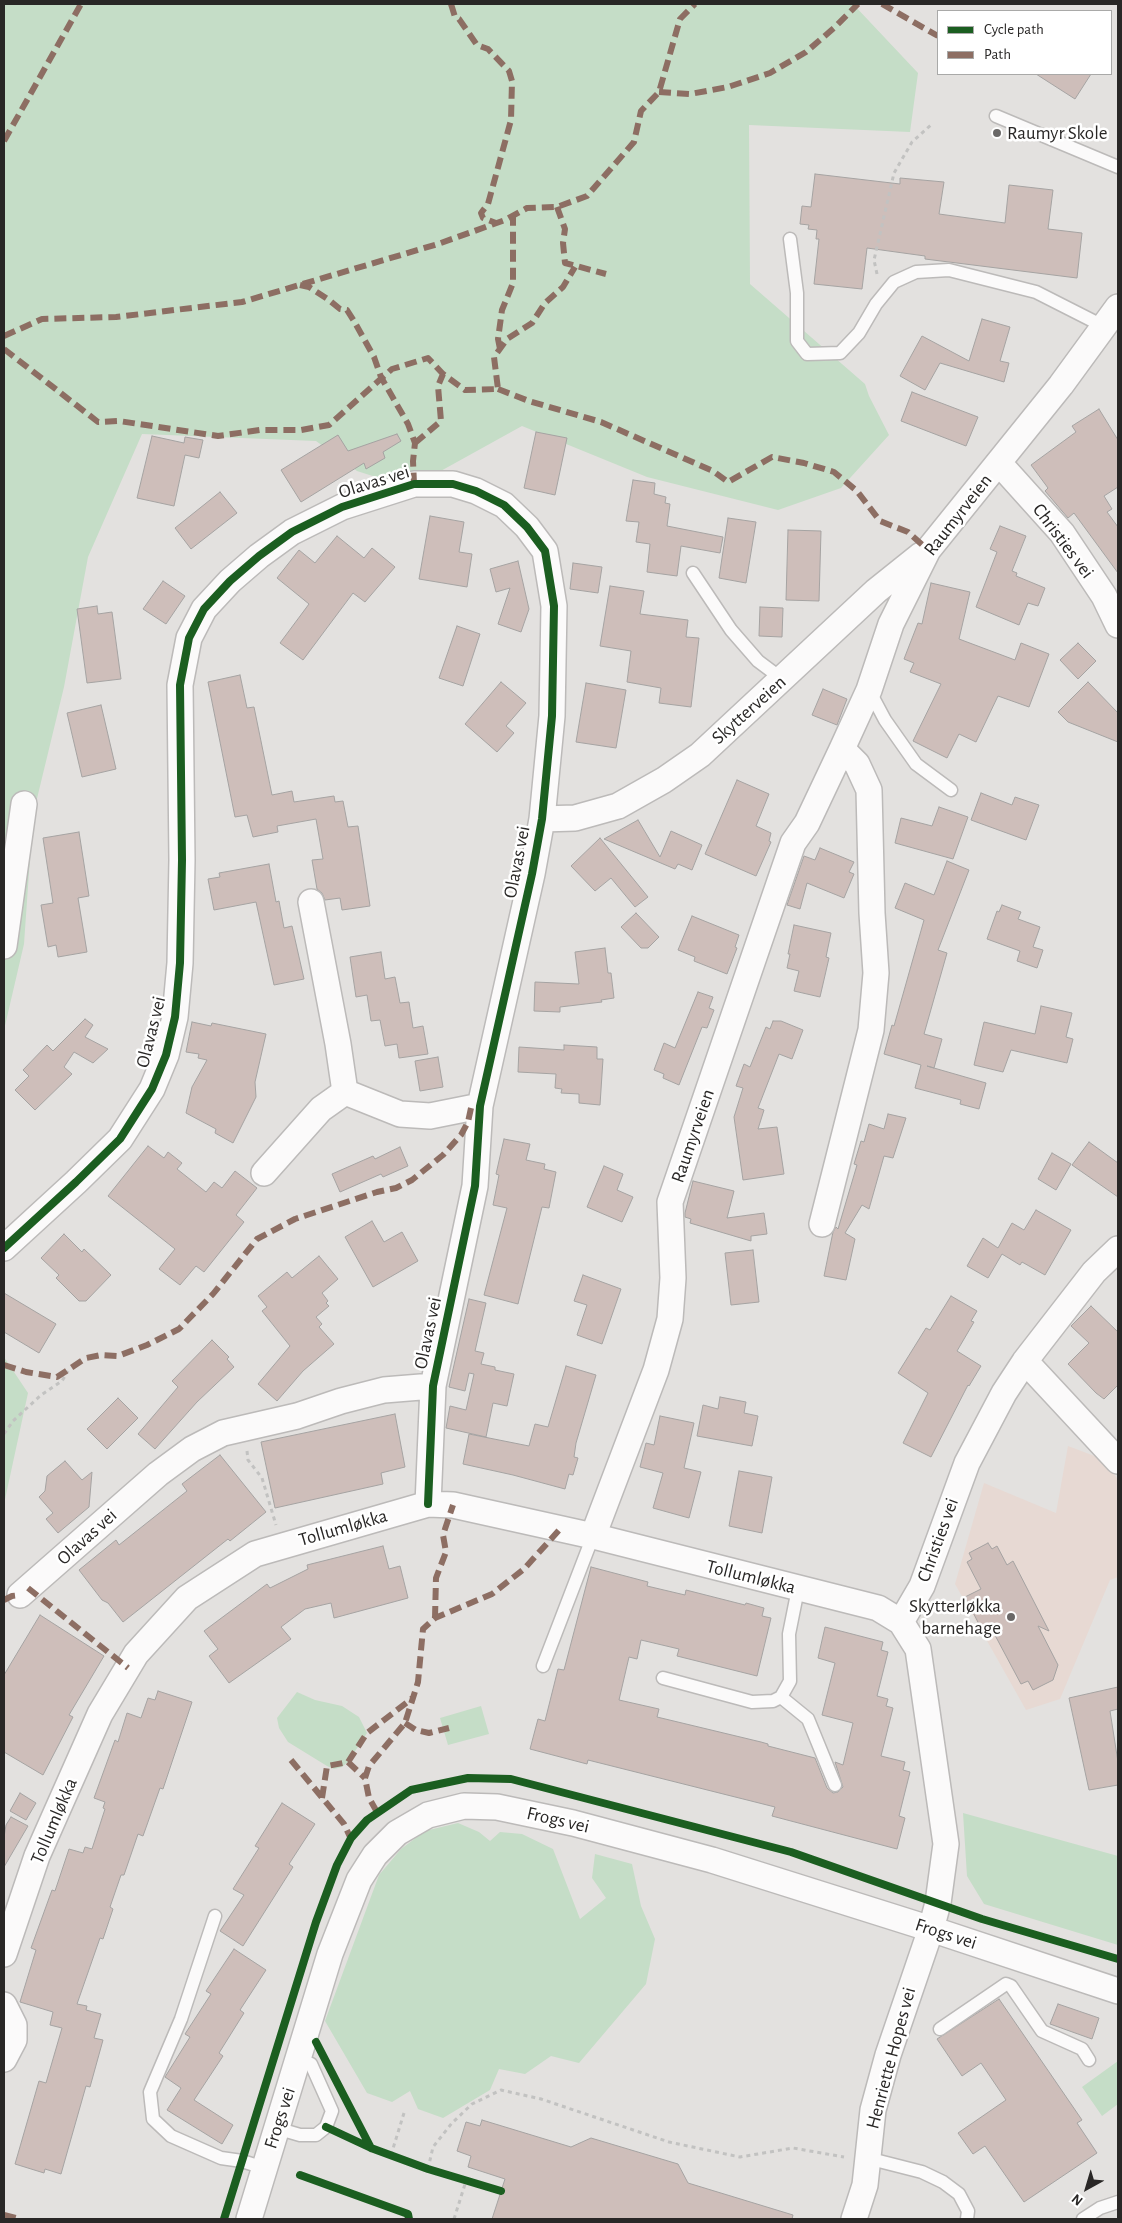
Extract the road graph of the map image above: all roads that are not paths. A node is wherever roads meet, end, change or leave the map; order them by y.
1 (996, 116) dead end
2 (1118, 167) edge
3 (790, 239) dead end
4 (1118, 306) edge
5 (1103, 326) junction
6 (999, 463) junction
7 (928, 550) junction
8 (693, 573) dead end
9 (1118, 625) edge
10 (782, 680) junction
11 (869, 690) junction
12 (842, 749) junction
13 (951, 790) dead end
14 (24, 804) dead end
15 (542, 819) junction
16 (311, 902) dead end
17 (4, 946) edge
18 (345, 1092) junction
19 (480, 1106) junction
20 (264, 1172) dead end
21 (822, 1224) dead end
22 (4, 1248) edge
23 (1118, 1249) edge
24 (1025, 1361) junction
25 (433, 1386) junction
26 (1118, 1460) edge
27 (428, 1504) junction
28 (593, 1536) junction
29 (798, 1588) junction
30 (20, 1595) dead end
31 (901, 1622) junction
32 (543, 1666) dead end
33 (663, 1678) dead end
34 (781, 1697) junction
35 (835, 1785) dead end
36 (215, 1916) dead end
37 (931, 1929) junction
38 (4, 1954) edge
39 (1118, 1991) edge
40 (4, 2005) edge
41 (940, 2029) dead end
42 (4, 2059) edge
43 (298, 2059) junction
44 (1089, 2060) dead end
45 (276, 2128) junction
46 (867, 2158) junction
47 (264, 2168) junction
48 (1118, 2202) edge
49 (249, 2219) edge
50 (854, 2219) edge
51 (967, 2219) edge
52 (1083, 2219) edge

1 - 2 lane
3 - 5 lane
4 - 5 street, Raumyrveien
5 - 6 street, Raumyrveien
6 - 7 street, Raumyrveien
6 - 9 street, Christies vei
7 - 10 street, Skytterveien
7 - 11 street, Raumyrveien
8 - 10 lane
10 - 15 street, Skytterveien
11 - 12 street, Raumyrveien
11 - 13 lane
12 - 21 street
12 - 28 street, Raumyrveien
14 - 17 street
15 - 19 street, Olavas vei
15 - 22 street, Olavas vei
16 - 18 street
18 - 19 street
18 - 20 street
19 - 25 street, Olavas vei
23 - 24 street, Christies vei
24 - 26 street
24 - 31 street, Christies vei
25 - 27 street, Olavas vei
25 - 30 street, Olavas vei
27 - 28 street, Tollumløkka
27 - 38 street, Tollumløkka
28 - 29 street, Tollumløkka
28 - 32 lane
29 - 31 street, Tollumløkka
29 - 34 lane
31 - 37 street
33 - 34 lane
34 - 35 lane
36 - 47 lane
37 - 39 street, Frogs vei
37 - 43 street, Frogs vei
37 - 46 street, Henriette Hopes vei
40 - 42 street
41 - 44 lane
43 - 45 street, Frogs vei
43 - 45 lane
45 - 47 street, Frogs vei
46 - 50 street, Henriette Hopes vei
46 - 51 lane
47 - 49 street, Frogs vei
48 - 52 lane

